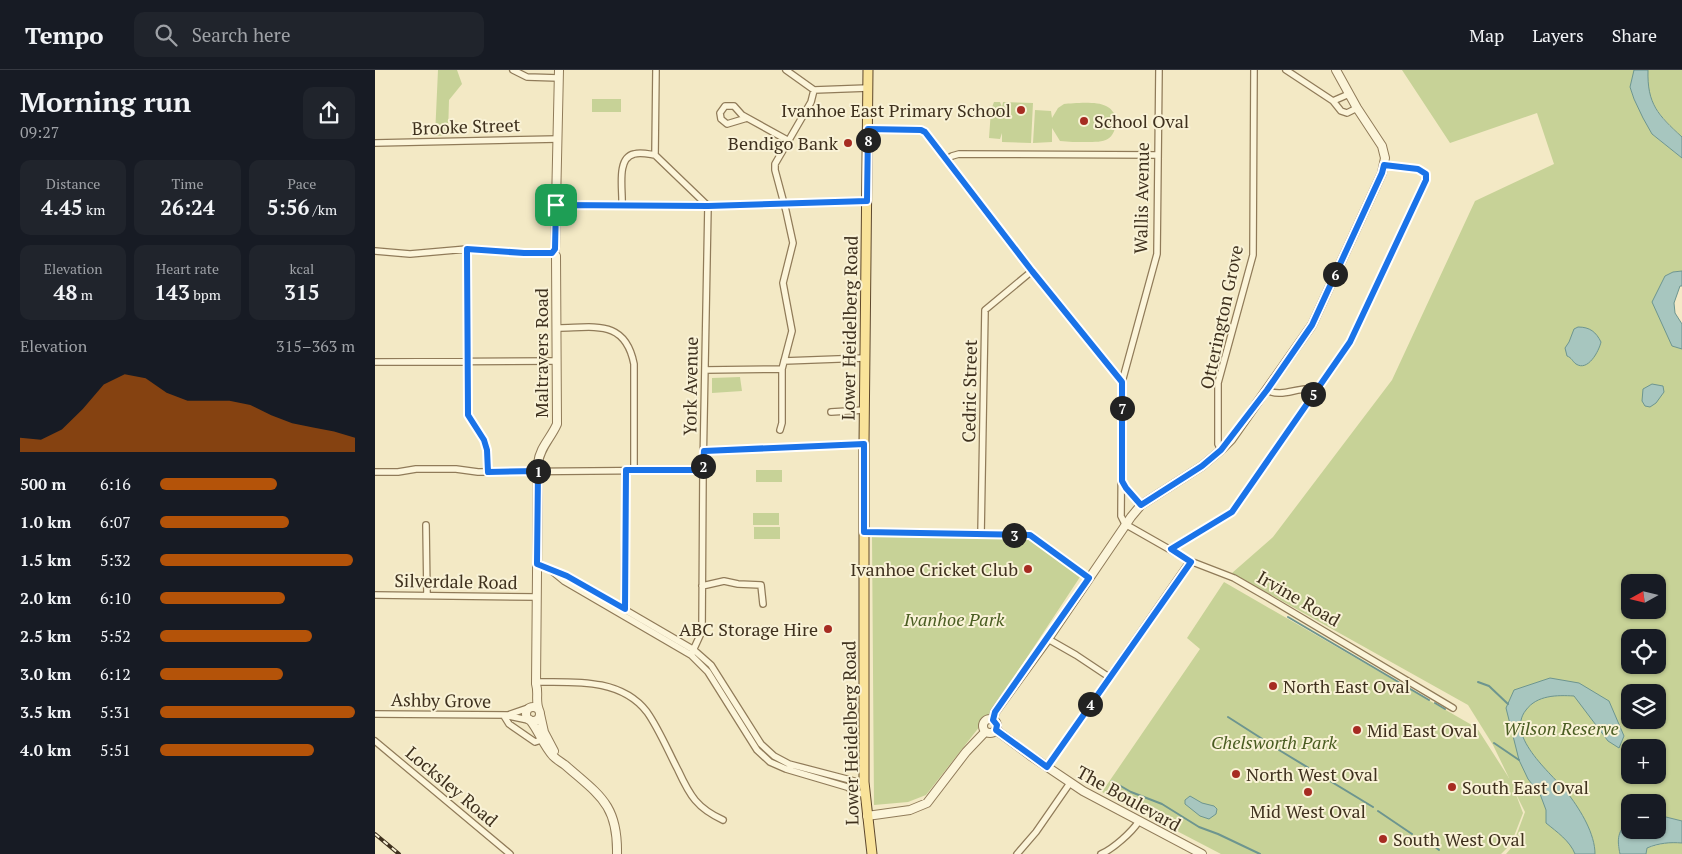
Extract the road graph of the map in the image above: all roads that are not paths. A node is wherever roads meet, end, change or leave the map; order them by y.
1 (513, 70) edge
2 (655, 70) edge
3 (786, 70) edge
4 (1159, 70) edge
5 (1254, 70) edge
6 (1286, 70) edge
7 (1336, 70) edge
8 (868, 71) edge
9 (559, 74) edge
10 (868, 88) junction
11 (815, 90) junction
12 (1349, 94) junction
13 (1333, 101) junction
14 (1357, 108) junction
15 (747, 118) dead end
16 (868, 129) junction
17 (558, 139) junction
18 (789, 140) junction
19 (375, 143) edge
20 (655, 155) junction
21 (1157, 155) junction
22 (947, 159) junction
23 (1384, 165) junction
24 (867, 201) junction
25 (784, 203) junction
26 (556, 205) junction
27 (622, 205) junction
28 (708, 206) junction
29 (467, 249) junction
30 (375, 251) edge
31 (555, 253) junction
32 (1032, 271) junction
33 (557, 328) junction
34 (865, 358) junction
35 (557, 360) junction
36 (468, 361) junction
37 (783, 361) junction
38 (375, 362) edge
39 (782, 369) junction
40 (705, 370) junction
41 (1122, 382) junction
42 (1267, 390) junction
43 (1316, 390) junction
44 (864, 410) junction
45 (831, 412) dead end
46 (780, 430) dead end
47 (864, 444) junction
48 (1221, 450) junction
49 (704, 451) junction
50 (626, 470) junction
51 (634, 470) junction
52 (703, 470) junction
53 (538, 471) junction
54 (375, 472) edge
55 (488, 472) junction
56 (1122, 481) junction
57 (1141, 505) junction
58 (1125, 524) junction
59 (426, 525) dead end
60 (864, 532) junction
61 (981, 534) junction
62 (1171, 549) junction
63 (1191, 562) junction
64 (537, 564) junction
65 (1089, 578) junction
66 (702, 586) junction
67 (375, 595) edge
68 (427, 595) junction
69 (537, 596) junction
70 (763, 604) dead end
71 (624, 612) junction
72 (1048, 639) junction
73 (693, 652) junction
74 (1109, 677) junction
75 (536, 683) junction
76 (528, 708) junction
77 (1453, 708) dead end
78 (539, 712) junction
79 (376, 715) edge
80 (506, 716) junction
81 (529, 720) junction
82 (993, 720) junction
83 (996, 730) junction
84 (985, 732) junction
85 (541, 740) junction
86 (375, 741) edge
87 (562, 763) junction
88 (1047, 767) junction
89 (864, 782) junction
90 (1070, 783) junction
91 (865, 794) junction
92 (867, 816) junction
93 (723, 820) dead end
94 (1139, 821) junction
95 (510, 854) edge
96 (617, 854) edge
97 (872, 854) edge
98 (1017, 854) edge
99 (1101, 854) edge
100 (1202, 854) edge

1 - 9 street
2 - 20 street
3 - 11 street
4 - 21 street, Wallis Avenue
5 - 48 street, Otterington Grove
6 - 13 street
7 - 12 street
8 - 10 main road, Lower Heidelberg Road
9 - 17 street, Maltravers Road
10 - 11 street
10 - 16 main road, Lower Heidelberg Road
11 - 18 street
12 - 13 street
12 - 14 street
13 - 14 street
14 - 23 street
15 - 18 street
16 - 22 street
16 - 24 main road, Lower Heidelberg Road
17 - 19 street, Brooke Street
17 - 26 street, Maltravers Road
18 - 25 street
20 - 27 street
20 - 28 street
21 - 22 street
21 - 41 street, Wallis Avenue
22 - 32 street
23 - 42 street
23 - 43 street
24 - 25 street
24 - 34 main road, Lower Heidelberg Road
25 - 28 street
25 - 37 street
26 - 27 street
26 - 31 street, Maltravers Road
27 - 28 street
28 - 40 street, York Avenue
29 - 30 street
29 - 31 street
29 - 36 street
31 - 33 street, Maltravers Road
32 - 41 street
32 - 61 street, Cedric Street
33 - 35 street, Maltravers Road
33 - 51 street
34 - 37 street
34 - 44 main road, Lower Heidelberg Road
35 - 36 street
35 - 53 street, Maltravers Road
36 - 38 street
36 - 55 street
37 - 39 street
39 - 40 street
39 - 46 street
40 - 49 street, York Avenue
41 - 56 street, Wallis Avenue
42 - 43 street
42 - 48 street
43 - 62 street
44 - 45 street
44 - 47 main road, Lower Heidelberg Road
47 - 49 street
47 - 60 main road, Lower Heidelberg Road
48 - 57 street
49 - 52 street, York Avenue
50 - 51 street
50 - 53 street
50 - 71 street
51 - 52 street
52 - 66 street, York Avenue
53 - 55 street
53 - 64 street, Maltravers Road
54 - 55 street
56 - 57 street
56 - 58 street, Wallis Avenue
57 - 58 street
58 - 62 street, Irvine Road
58 - 65 street
59 - 68 street
60 - 61 street
60 - 89 main road, Lower Heidelberg Road
61 - 65 street
62 - 63 street, Irvine Road
63 - 74 street
63 - 77 street, Irvine Road
64 - 69 street, Maltravers Road
64 - 71 street
65 - 72 street
66 - 70 street
66 - 73 street, York Avenue
67 - 68 street, Silverdale Road
68 - 69 street, Silverdale Road
69 - 75 street, Maltravers Road
71 - 73 street
72 - 74 street
72 - 82 street
73 - 89 street
73 - 91 street
74 - 88 street
75 - 76 street, Maltravers Road
75 - 78 street, Maltravers Road
75 - 93 street
76 - 78 street
76 - 80 street, Ashby Grove
76 - 81 street
78 - 81 street
78 - 87 street, Maltravers Road
79 - 80 street, Ashby Grove
80 - 81 street, Ashby Grove
80 - 85 street, Ashby Grove
81 - 85 street, Maltravers Road
82 - 83 street
82 - 84 street
83 - 84 street
83 - 88 street, The Boulevard
84 - 92 street
85 - 87 street, Maltravers Road
86 - 95 street, Locksley Road
87 - 96 street, Maltravers Road
88 - 90 street, The Boulevard
89 - 91 main road, Lower Heidelberg Road
90 - 94 street, The Boulevard
90 - 98 street
91 - 92 main road, Lower Heidelberg Road
92 - 97 main road, Lower Heidelberg Road
94 - 99 street
94 - 100 street, The Boulevard

